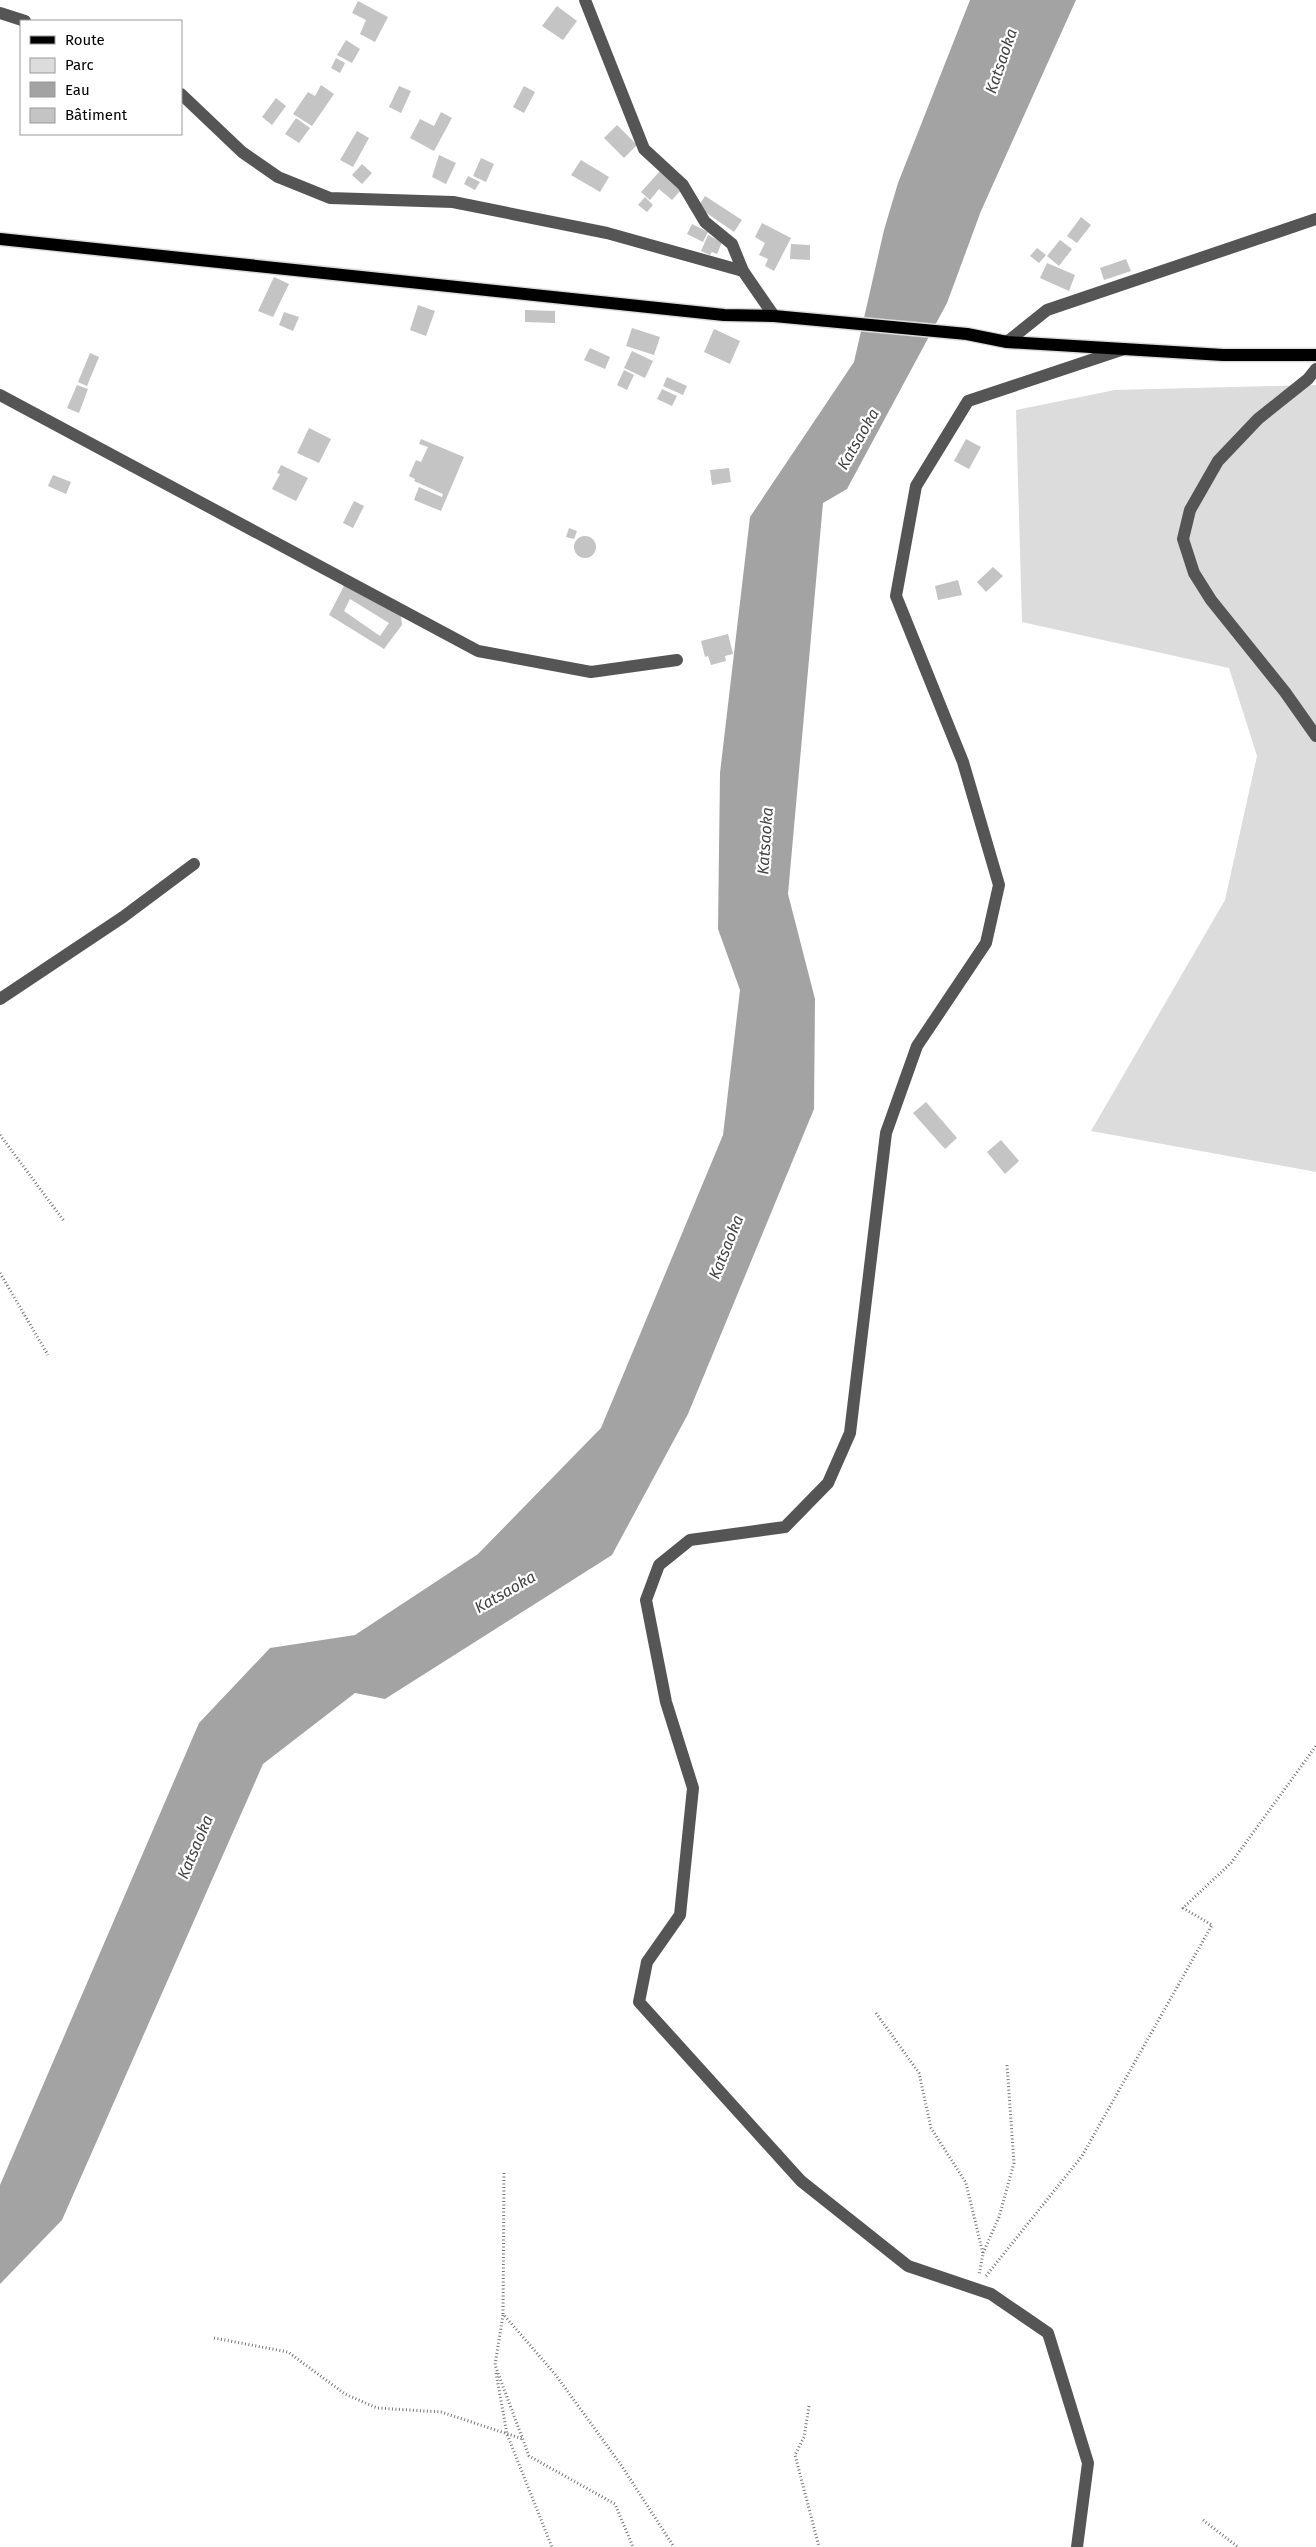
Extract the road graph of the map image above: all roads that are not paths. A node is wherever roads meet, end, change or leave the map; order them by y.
1 (585, 0) edge
2 (0, 13) edge
3 (22, 20) edge
4 (182, 95) edge
5 (1316, 219) edge
6 (0, 240) edge
7 (743, 271) junction
8 (774, 316) junction
9 (1007, 342) junction
10 (1126, 348) junction
11 (1316, 354) edge
12 (1316, 369) edge
13 (0, 395) edge
14 (677, 660) dead end
15 (1316, 736) edge
16 (194, 864) dead end
17 (0, 999) edge
18 (1076, 2547) edge

1 - 7 street
2 - 3 street
4 - 7 street
5 - 9 street
6 - 8 main road
7 - 8 street
8 - 9 main road
9 - 10 main road
10 - 11 main road
10 - 18 street
12 - 15 street
13 - 14 street
16 - 17 street

